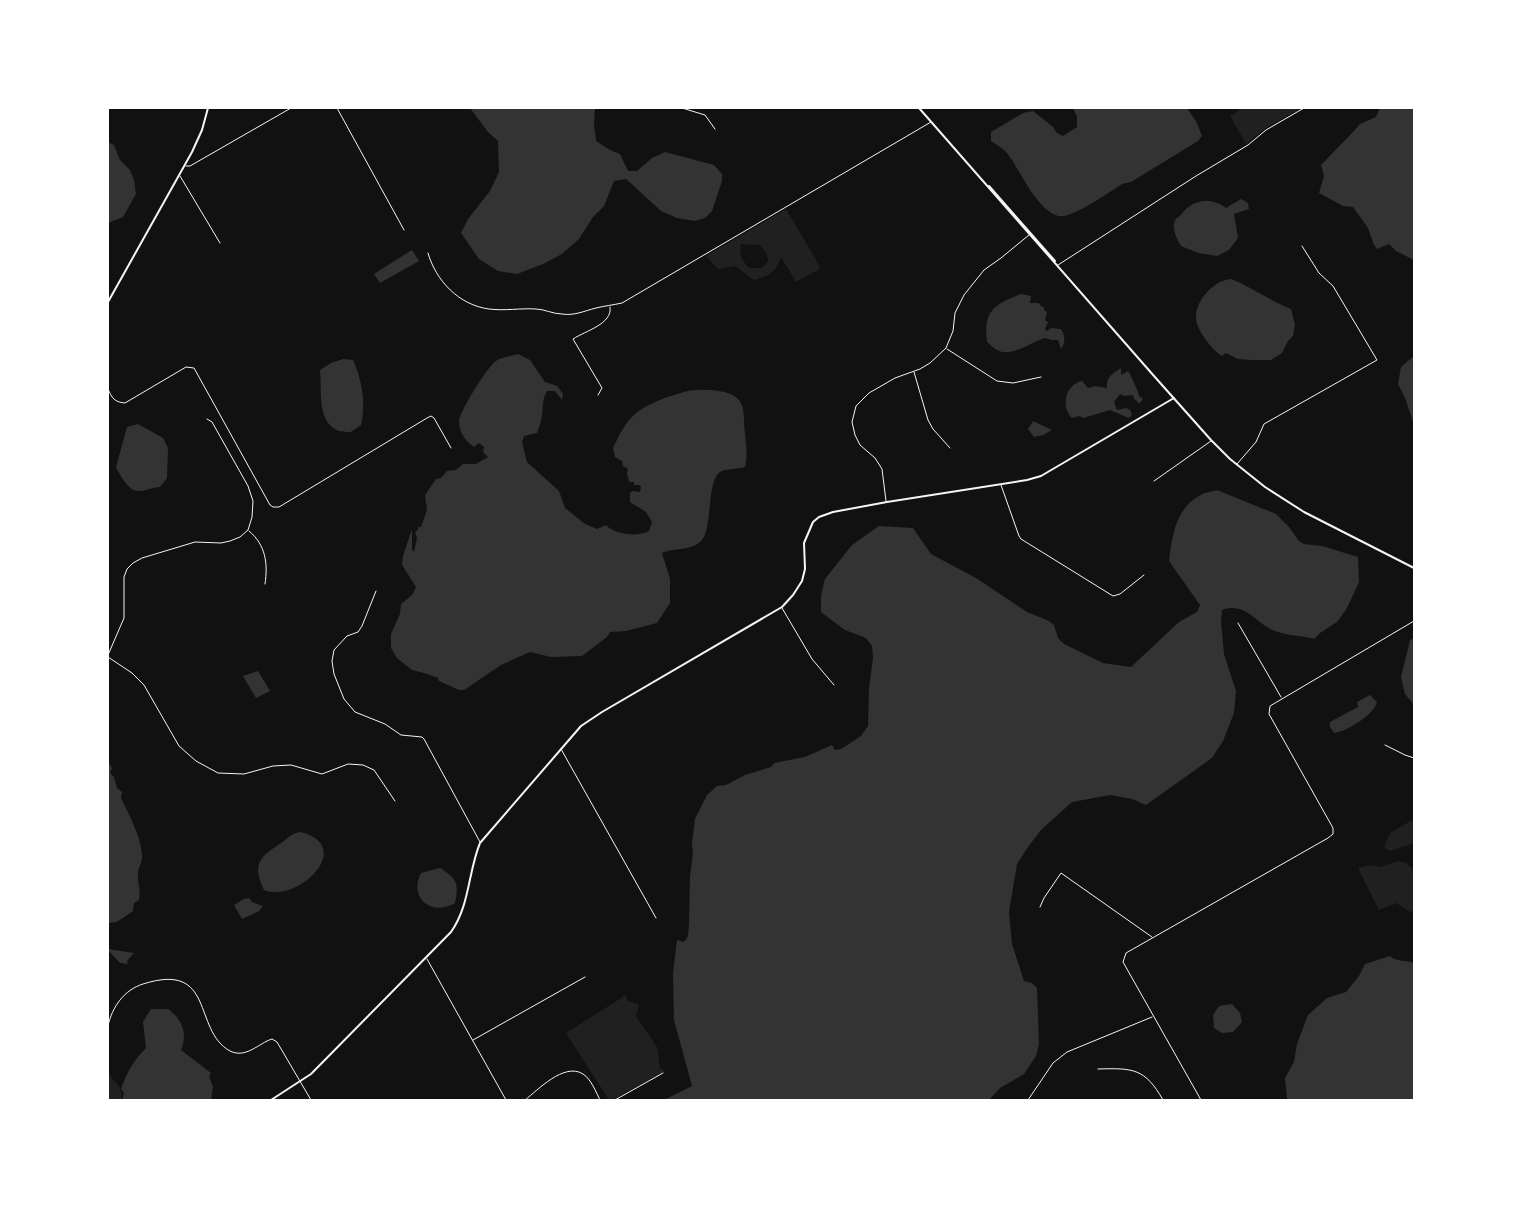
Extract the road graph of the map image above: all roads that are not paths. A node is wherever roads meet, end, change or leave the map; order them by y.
1 (208, 108) edge
2 (291, 108) edge
3 (337, 108) edge
4 (682, 108) edge
5 (919, 108) edge
6 (1304, 108) edge
7 (932, 122) junction
8 (715, 129) dead end
9 (185, 166) junction
10 (180, 176) junction
11 (404, 230) dead end
12 (1030, 234) junction
13 (220, 242) dead end
14 (1302, 246) dead end
15 (428, 253) dead end
16 (1057, 265) junction
17 (108, 302) edge
18 (610, 306) junction
19 (946, 348) junction
20 (914, 372) junction
21 (1041, 377) dead end
22 (108, 389) edge
23 (598, 394) dead end
24 (1174, 398) junction
25 (207, 419) dead end
26 (1211, 440) junction
27 (451, 448) dead end
28 (950, 448) dead end
29 (1237, 465) junction
30 (1154, 482) dead end
31 (1001, 484) junction
32 (886, 502) junction
33 (248, 530) junction
34 (1414, 568) edge
35 (1144, 575) dead end
36 (265, 584) dead end
37 (376, 590) dead end
38 (782, 607) junction
39 (1414, 622) edge
40 (1238, 623) dead end
41 (108, 656) edge
42 (834, 685) dead end
43 (1282, 698) junction
44 (1385, 745) dead end
45 (560, 749) junction
46 (1414, 758) edge
47 (395, 801) dead end
48 (480, 843) junction
49 (1040, 907) dead end
50 (656, 918) dead end
51 (1152, 938) junction
52 (426, 958) junction
53 (585, 977) dead end
54 (1153, 1017) junction
55 (108, 1026) edge
56 (472, 1041) junction
57 (1098, 1069) dead end
58 (663, 1073) dead end
59 (300, 1081) junction
60 (271, 1100) edge
61 (311, 1100) edge
62 (506, 1100) edge
63 (525, 1100) edge
64 (600, 1100) edge
65 (615, 1100) edge
66 (1028, 1100) edge
67 (1163, 1100) edge
68 (1201, 1100) edge

1 - 9 street
2 - 9 street
3 - 11 street
4 - 8 street
5 - 7 street
6 - 16 street
7 - 12 street
7 - 18 street
9 - 10 street
10 - 13 street
10 - 17 street
12 - 16 street
12 - 19 street
14 - 29 street
15 - 18 street
16 - 24 street
18 - 23 street
19 - 20 street
19 - 21 street
20 - 28 street
20 - 32 street
22 - 27 street
24 - 26 street
24 - 31 street
25 - 33 street
26 - 29 street
26 - 30 street
29 - 34 street
31 - 32 street
31 - 35 street
32 - 38 street
33 - 36 street
33 - 41 street
37 - 48 street
38 - 42 street
38 - 45 street
39 - 43 street
40 - 43 street
41 - 47 street
43 - 51 street
44 - 46 street
45 - 48 street
45 - 50 street
48 - 52 street
49 - 51 street
51 - 54 street
52 - 56 street
52 - 59 street
53 - 56 street
54 - 66 street
54 - 68 street
55 - 59 street
56 - 62 street
57 - 67 street
58 - 65 street
59 - 60 street
59 - 61 street
63 - 64 street

